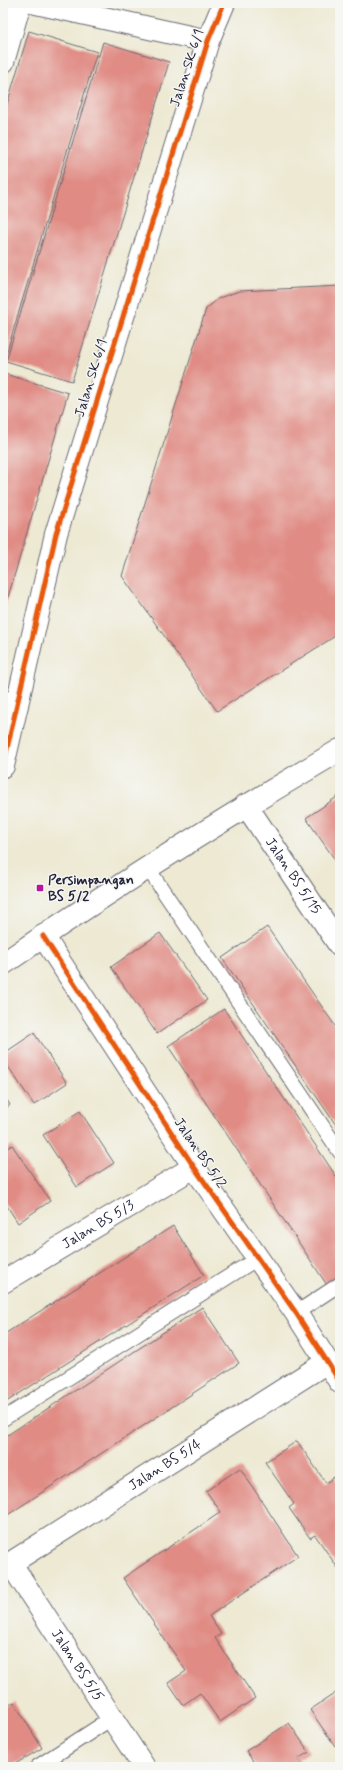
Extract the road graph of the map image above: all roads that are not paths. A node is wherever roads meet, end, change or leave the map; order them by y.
1 (20, 3) edge
2 (36, 3) edge
3 (224, 3) edge
4 (208, 41) junction
5 (3, 62) edge
6 (10, 703) edge
7 (340, 750) edge
8 (3, 766) edge
9 (246, 805) junction
10 (147, 867) junction
11 (43, 936) junction
12 (340, 946) edge
13 (3, 964) edge
14 (340, 1152) edge
15 (194, 1167) junction
16 (258, 1258) junction
17 (3, 1282) edge
18 (340, 1284) edge
19 (296, 1313) junction
20 (327, 1362) junction
21 (340, 1382) edge
22 (3, 1419) edge
23 (7, 1566) edge
24 (112, 1718) junction
25 (37, 1767) edge
26 (144, 1767) edge

1 - 5 street
2 - 4 street
3 - 4 street, Jalan SK 6/1
4 - 6 street, Jalan SK 6/1
6 - 8 street, Jalan SK 6/1
7 - 9 street
9 - 10 street
9 - 12 street, Jalan BS 5/15
10 - 11 street
10 - 14 lane
11 - 13 street
11 - 15 street, Jalan BS 5/2
15 - 16 street, Jalan BS 5/2
15 - 17 street, Jalan BS 5/3
16 - 19 street, Jalan BS 5/2
16 - 22 lane
18 - 19 lane
19 - 20 street, Jalan BS 5/2
20 - 21 street, Jalan BS 5/2
20 - 23 street, Jalan BS 5/4
23 - 24 street, Jalan BS 5/5
24 - 25 lane
24 - 26 street, Jalan BS 5/5

